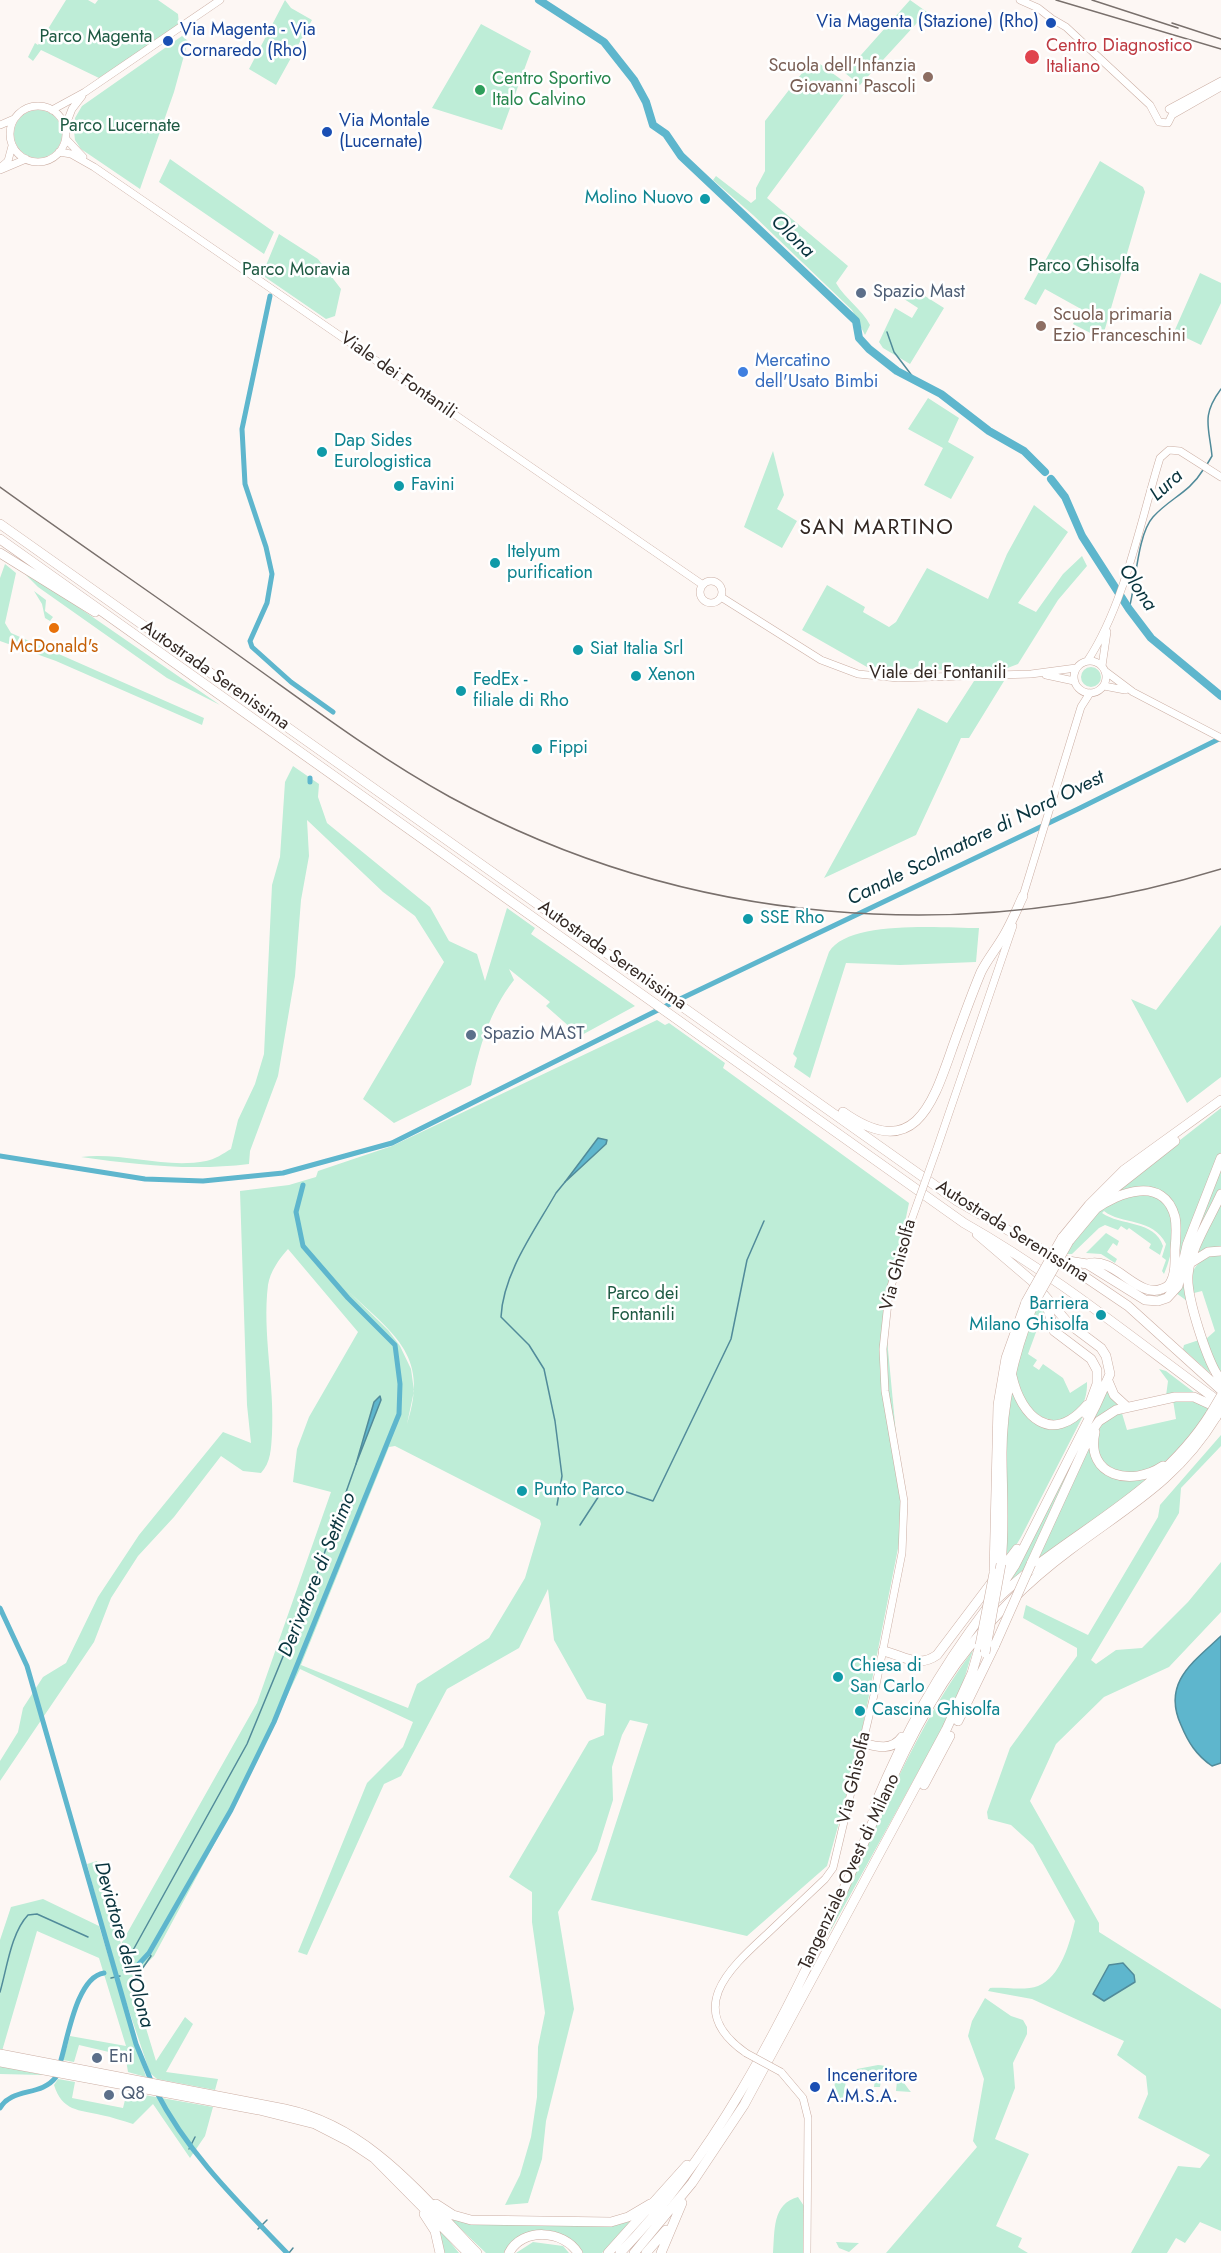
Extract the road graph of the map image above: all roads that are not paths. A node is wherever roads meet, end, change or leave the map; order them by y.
1 (220, 0) edge
2 (1020, 0) edge
3 (1221, 81) edge
4 (1221, 87) edge
5 (85, 92) junction
6 (52, 110) junction
7 (1158, 111) junction
8 (1171, 112) junction
9 (14, 119) junction
10 (0, 125) edge
11 (65, 127) junction
12 (0, 132) edge
13 (66, 139) junction
14 (11, 142) junction
15 (59, 152) junction
16 (26, 159) junction
17 (94, 167) junction
18 (0, 169) edge
19 (1221, 477) edge
20 (0, 524) edge
21 (0, 539) edge
22 (0, 553) edge
23 (703, 585) junction
24 (721, 597) junction
25 (1110, 618) junction
26 (121, 625) junction
27 (1088, 660) junction
28 (1076, 668) junction
29 (1104, 668) junction
30 (1032, 674) junction
31 (1074, 681) junction
32 (1104, 686) junction
33 (1079, 689) junction
34 (1132, 692) junction
35 (1090, 693) junction
36 (1081, 707) junction
37 (1221, 738) edge
38 (1023, 896) junction
39 (765, 1064) junction
40 (1221, 1100) edge
41 (1207, 1112) junction
42 (1221, 1158) edge
43 (1221, 1194) edge
44 (1094, 1210) junction
45 (964, 1223) junction
46 (1066, 1240) junction
47 (1221, 1251) edge
48 (1060, 1260) junction
49 (1192, 1262) junction
50 (1087, 1264) junction
51 (1044, 1293) junction
52 (1030, 1304) junction
53 (1011, 1370) junction
54 (1221, 1380) edge
55 (1108, 1381) junction
56 (1221, 1390) edge
57 (1221, 1396) edge
58 (1090, 1401) junction
59 (1221, 1403) edge
60 (1126, 1406) junction
61 (1217, 1412) edge
62 (1099, 1421) junction
63 (1172, 1461) junction
64 (987, 1609) junction
65 (982, 1649) junction
66 (883, 1651) junction
67 (971, 1695) junction
68 (910, 1725) junction
69 (863, 1743) junction
70 (900, 1819) junction
71 (854, 1866) junction
72 (0, 2054) edge
73 (0, 2062) edge
74 (146, 2086) junction
75 (709, 2141) junction
76 (692, 2183) junction
77 (407, 2185) junction
78 (651, 2204) junction
79 (673, 2222) junction
80 (440, 2253) edge
81 (468, 2253) edge
82 (477, 2253) edge
83 (509, 2253) edge
84 (578, 2253) edge
85 (608, 2253) edge
86 (620, 2253) edge
87 (634, 2253) edge
88 (646, 2253) edge
89 (661, 2253) edge
90 (807, 2253) edge

1 - 5 street
2 - 7 street
3 - 8 street
4 - 8 street
5 - 6 street
5 - 11 street
6 - 9 street
6 - 11 street
7 - 8 street
7 - 8 street
9 - 10 street
9 - 14 street
11 - 13 street
12 - 14 street
13 - 15 street
13 - 17 street, Viale dei Fontanili
14 - 16 street
14 - 18 street
15 - 16 street
15 - 17 street, Viale dei Fontanili
16 - 18 street
17 - 23 street, Viale dei Fontanili
19 - 25 street
20 - 39 highway, Autostrada Serenissima
21 - 26 highway, Autostrada Serenissima
22 - 26 highway
23 - 24 street
23 - 24 street
24 - 30 street, Viale dei Fontanili
25 - 27 street
25 - 29 street
26 - 45 highway, Autostrada Serenissima
27 - 28 street
27 - 29 street
28 - 30 street, Viale dei Fontanili
28 - 31 street
29 - 32 street
29 - 34 street
30 - 31 street, Viale dei Fontanili
31 - 33 street
32 - 34 street
32 - 35 street
33 - 35 street
33 - 36 street, Via Ghisolfa
34 - 37 street
35 - 36 street, Via Ghisolfa
36 - 38 street, Via Ghisolfa
38 - 39 highway
38 - 66 street, Via Ghisolfa, bridge
39 - 48 highway, Autostrada Serenissima
40 - 41 highway
41 - 44 highway
41 - 46 highway
42 - 50 highway
43 - 49 highway
44 - 46 highway
44 - 50 highway
45 - 51 highway
45 - 59 highway, Autostrada Serenissima
46 - 52 highway, bridge
47 - 49 highway
48 - 50 highway
48 - 56 highway, Autostrada Serenissima
49 - 54 highway
51 - 55 highway
51 - 58 highway
52 - 53 highway
52 - 65 highway, bridge
53 - 58 highway
53 - 65 highway, bridge
55 - 60 highway
55 - 64 highway
57 - 61 highway, bridge
58 - 66 highway
60 - 61 highway
60 - 62 highway
61 - 63 highway
61 - 71 highway, Tangenziale Ovest di Milano
62 - 63 highway
62 - 67 highway, bridge
63 - 64 highway
64 - 68 highway
65 - 67 highway
65 - 70 highway, Tangenziale Ovest di Milano
66 - 69 street, Via Ghisolfa
67 - 70 highway
68 - 69 highway
68 - 71 highway
69 - 90 street, Via Ghisolfa, bridge
70 - 76 highway, Tangenziale Ovest di Milano
71 - 75 highway, Tangenziale Ovest di Milano
72 - 74 highway
73 - 74 highway
74 - 77 highway
75 - 78 highway
75 - 86 highway, Tangenziale Ovest di Milano
76 - 79 highway
76 - 87 highway, Tangenziale Ovest di Milano
77 - 78 highway
77 - 80 highway
77 - 81 highway
77 - 82 highway
78 - 85 highway
79 - 88 highway
79 - 89 highway
83 - 84 highway

